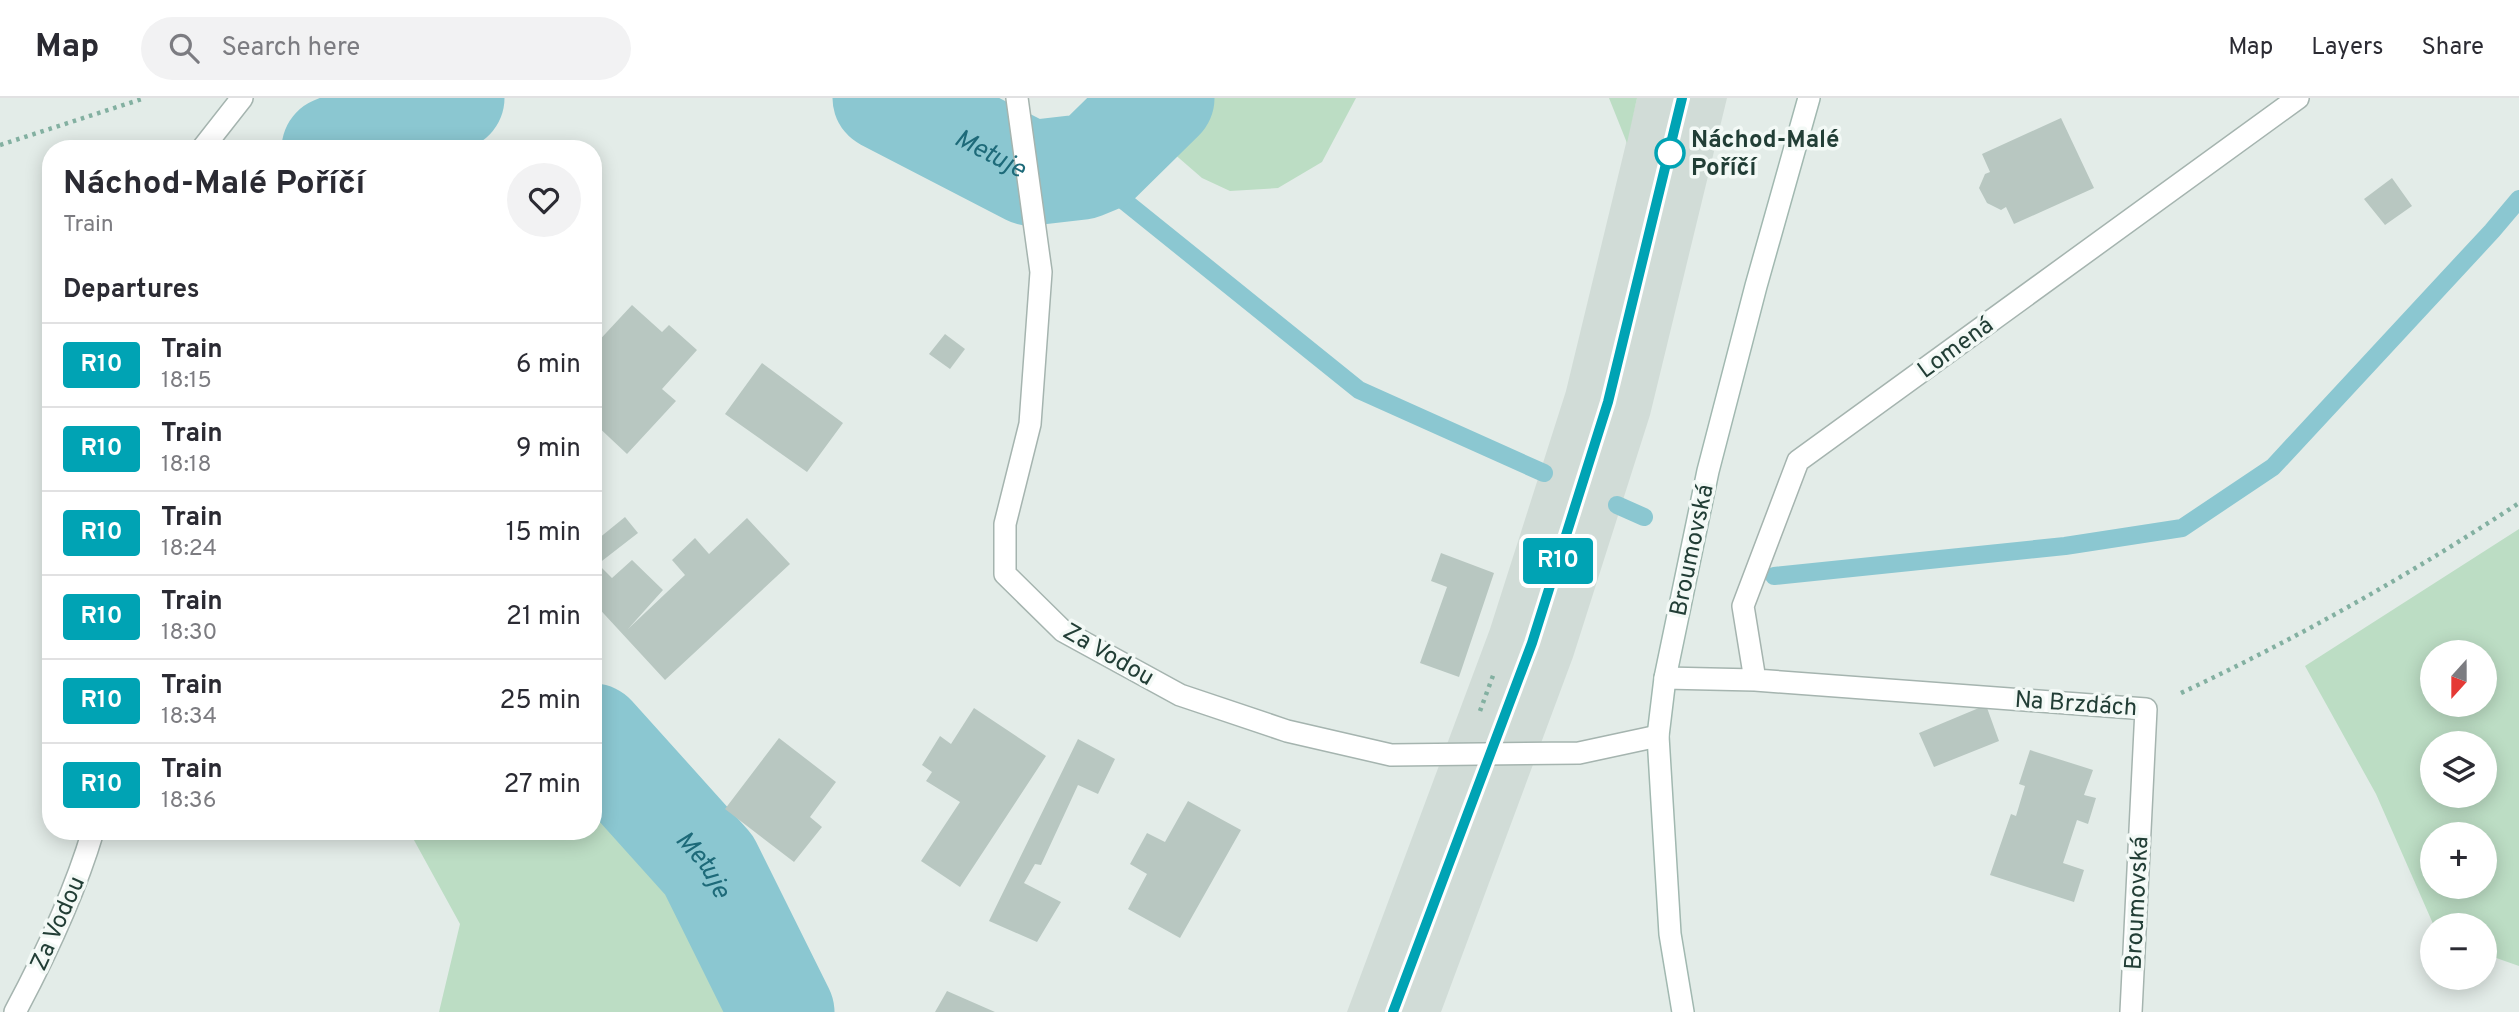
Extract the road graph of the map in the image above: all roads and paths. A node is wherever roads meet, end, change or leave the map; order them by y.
1 (145, 98) edge
2 (242, 98) edge
3 (1809, 98) edge
4 (2298, 98) edge
5 (1018, 106) edge
6 (209, 140) edge
7 (0, 145) edge
8 (2519, 503) edge
9 (1665, 678) junction
10 (1755, 680) junction
11 (2146, 709) junction
12 (1658, 736) junction
13 (90, 840) edge
14 (15, 1012) edge
15 (1683, 1012) edge
16 (2130, 1012) edge

1 - 7 path
2 - 6 street
3 - 9 street, Broumovská
4 - 10 street, Lomená
5 - 12 street, Za Vodou
8 - 11 path, Na Brzdách
9 - 10 street, Na Brzdách
9 - 12 street, Broumovská
10 - 11 street, Na Brzdách
11 - 16 street, Broumovská
12 - 15 street, Broumovská
13 - 14 street, Za Vodou

